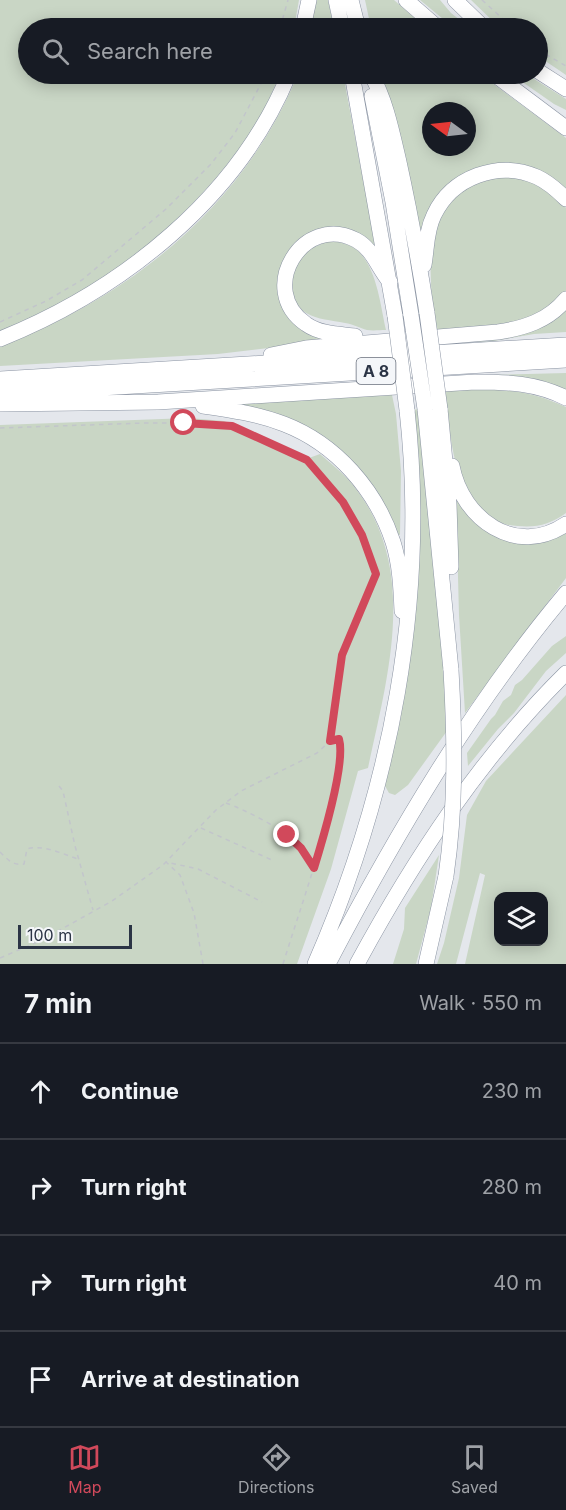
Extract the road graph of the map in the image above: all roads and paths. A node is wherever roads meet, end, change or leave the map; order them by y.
1 (288, 0) edge
2 (309, 0) edge
3 (336, 0) edge
4 (351, 0) edge
5 (406, 0) edge
6 (455, 0) edge
7 (482, 0) edge
8 (283, 18) edge
9 (305, 18) edge
10 (340, 18) edge
11 (356, 18) edge
12 (427, 18) edge
13 (474, 18) edge
14 (502, 18) edge
15 (548, 56) edge
16 (566, 66) edge
17 (548, 78) edge
18 (261, 84) edge
19 (284, 84) edge
20 (354, 84) edge
21 (371, 84) edge
22 (375, 84) edge
23 (507, 84) edge
24 (566, 89) edge
25 (566, 128) edge
26 (566, 199) edge
27 (422, 279) junction
28 (390, 282) junction
29 (566, 299) edge
30 (403, 315) junction
31 (0, 322) edge
32 (0, 339) edge
33 (378, 340) junction
34 (566, 345) edge
35 (566, 360) edge
36 (228, 365) junction
37 (0, 379) edge
38 (0, 394) edge
39 (566, 398) edge
40 (158, 402) junction
41 (0, 404) edge
42 (435, 412) junction
43 (0, 428) edge
44 (566, 524) edge
45 (376, 574) junction
46 (378, 581) dead end
47 (566, 593) edge
48 (403, 662) junction
49 (566, 673) edge
50 (330, 741) junction
51 (59, 786) dead end
52 (225, 803) junction
53 (199, 828) junction
54 (0, 852) edge
55 (79, 860) junction
56 (273, 861) dead end
57 (166, 862) junction
58 (314, 868) junction
59 (262, 902) dead end
60 (94, 911) junction
61 (0, 958) edge
62 (203, 964) edge
63 (283, 964) edge
64 (315, 964) edge
65 (328, 964) edge
66 (357, 964) edge
67 (426, 964) edge

1 - 8 path
2 - 9 highway
3 - 10 highway
4 - 11 highway
5 - 12 highway
6 - 13 highway
7 - 14 path
15 - 16 path
17 - 24 highway
18 - 31 path
19 - 32 highway
20 - 28 highway
21 - 30 highway
22 - 27 highway
23 - 25 highway
26 - 27 highway
27 - 42 highway, bridge
28 - 30 highway
28 - 33 highway
29 - 33 highway
30 - 42 highway, bridge
30 - 48 highway, bridge
33 - 36 highway
34 - 36 highway, A 8
35 - 38 highway, A 8
36 - 37 highway, A 8
39 - 40 highway
40 - 41 highway
40 - 48 highway
42 - 44 highway
42 - 67 highway, bridge
43 - 45 path
45 - 46 path
45 - 50 path
47 - 65 highway
48 - 64 highway
49 - 66 highway
50 - 52 path
50 - 58 path
51 - 55 path
52 - 53 path
52 - 58 path
53 - 56 path
53 - 57 path
54 - 55 path
55 - 60 path
57 - 59 path
57 - 60 path
57 - 62 path
58 - 63 path
60 - 61 path

